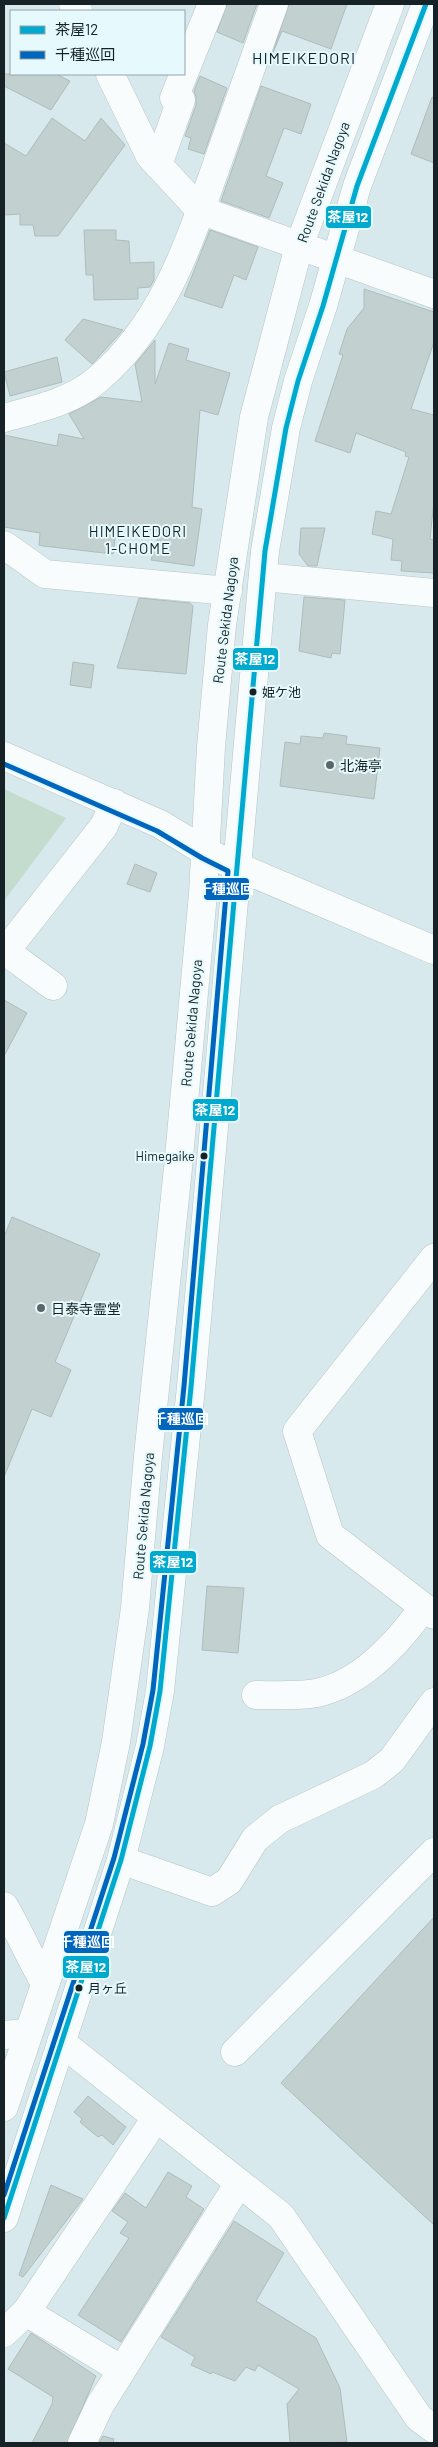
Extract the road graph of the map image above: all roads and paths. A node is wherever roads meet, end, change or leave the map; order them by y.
1 (212, 4) edge
2 (274, 4) edge
3 (390, 4) edge
4 (426, 4) edge
5 (185, 71) edge
6 (110, 75) edge
7 (183, 75) edge
8 (158, 165) junction
9 (200, 210) junction
10 (299, 246) junction
11 (336, 260) junction
12 (434, 294) edge
13 (4, 418) edge
14 (4, 545) edge
15 (263, 577) junction
16 (228, 590) junction
17 (434, 593) edge
18 (4, 756) edge
19 (114, 803) junction
20 (206, 852) junction
21 (236, 866) junction
22 (434, 950) edge
23 (4, 952) edge
24 (53, 986) dead end
25 (434, 1258) edge
26 (429, 1611) edge
27 (256, 1695) dead end
28 (434, 1702) edge
29 (434, 1852) edge
30 (121, 1860) junction
31 (4, 1906) edge
32 (45, 1983) junction
33 (15, 2034) edge
34 (61, 2042) junction
35 (235, 2052) dead end
36 (4, 2107) edge
37 (156, 2118) junction
38 (239, 2183) junction
39 (4, 2218) edge
40 (26, 2312) junction
41 (4, 2333) edge
42 (122, 2370) junction
43 (434, 2429) edge
44 (82, 2443) edge

1 - 5 main road
2 - 9 main road
3 - 10 main road, Route Sekida Nagoya
4 - 11 main road
6 - 8 main road
7 - 8 main road
8 - 9 main road
9 - 10 main road
9 - 13 main road
10 - 11 main road
10 - 16 main road, Route Sekida Nagoya
11 - 12 main road
11 - 15 main road
14 - 16 main road
15 - 17 main road
15 - 21 main road
16 - 20 main road, Route Sekida Nagoya
18 - 19 main road
19 - 20 main road
19 - 23 main road
20 - 21 main road
20 - 32 main road, Route Sekida Nagoya
21 - 22 main road
21 - 30 main road
23 - 24 main road
25 - 26 main road
26 - 27 main road
28 - 30 main road
29 - 35 main road
30 - 34 main road
31 - 32 main road
32 - 33 main road, Route Sekida Nagoya
33 - 36 main road, Route Sekida Nagoya
34 - 37 main road
34 - 39 main road
37 - 38 main road
37 - 40 main road
38 - 42 main road
38 - 43 main road
40 - 41 main road
40 - 42 main road
42 - 44 main road

